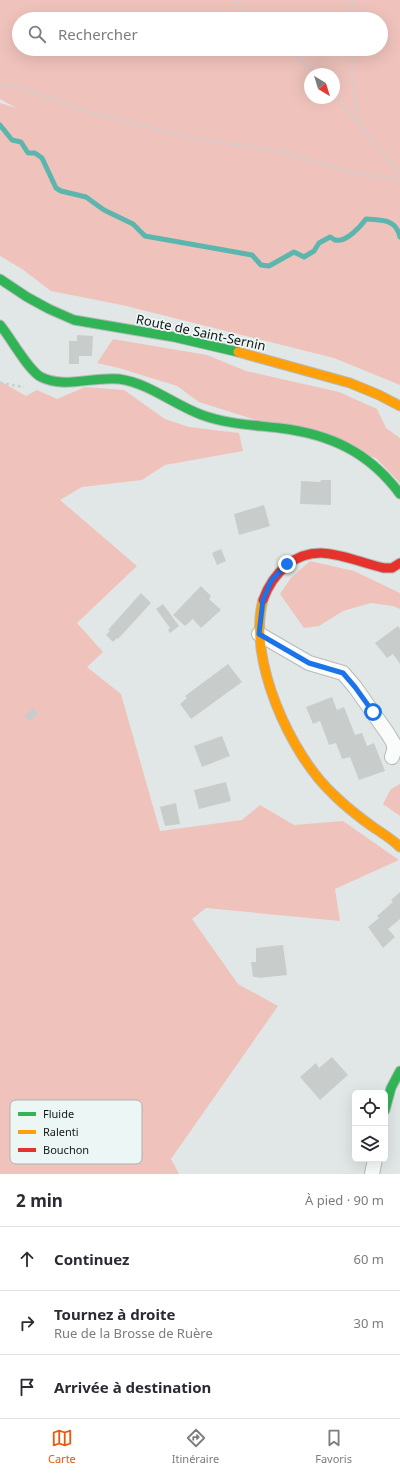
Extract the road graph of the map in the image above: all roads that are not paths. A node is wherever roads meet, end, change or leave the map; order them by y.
1 (0, 279) edge
2 (0, 325) edge
3 (400, 406) edge
4 (400, 494) edge
5 (396, 569) edge
6 (259, 634) junction
7 (392, 758) dead end
8 (400, 847) edge
9 (400, 1071) edge
10 (388, 1099) edge
11 (374, 1162) edge
12 (372, 1174) edge

1 - 3 street, Route de Saint-Sernin
2 - 4 street
5 - 6 street
6 - 7 street
6 - 8 street
9 - 10 street
11 - 12 street

